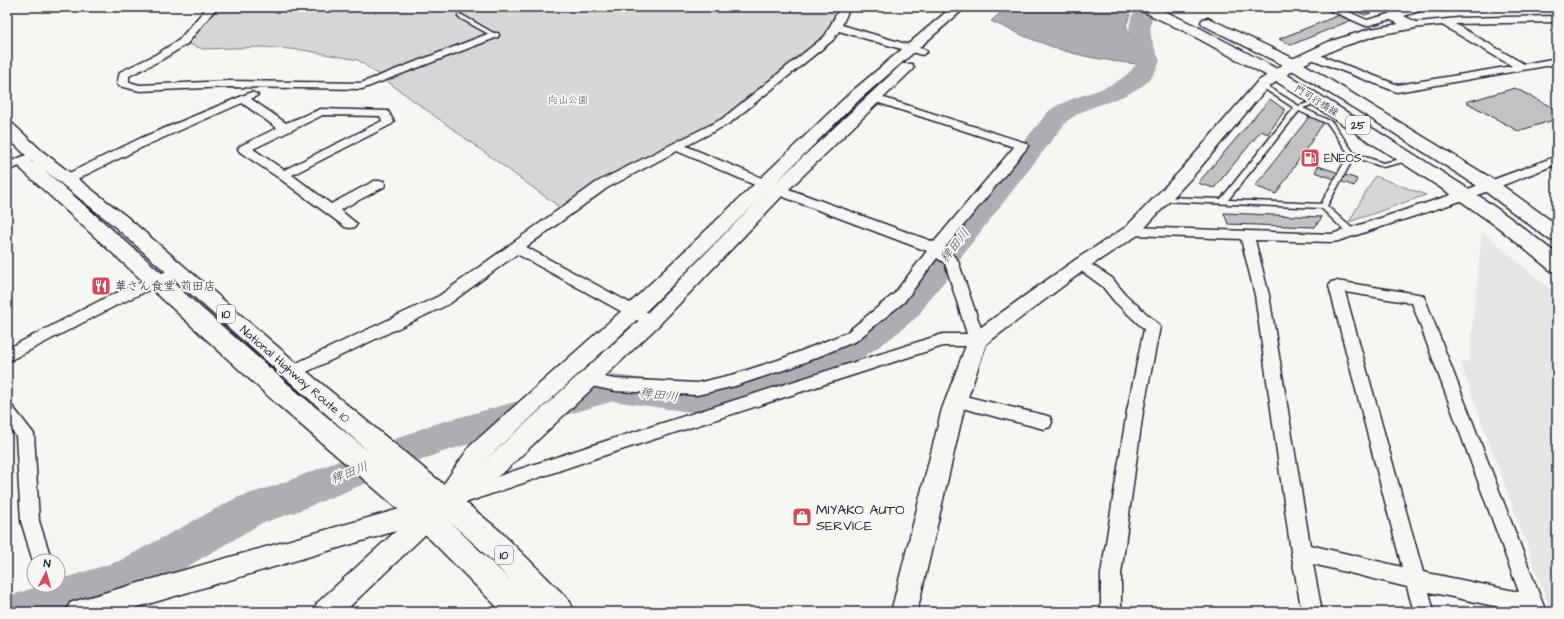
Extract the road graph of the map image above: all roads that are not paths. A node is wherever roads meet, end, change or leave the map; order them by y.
1 (212, 7) edge
2 (846, 7) edge
3 (960, 7) edge
4 (976, 7) edge
5 (1145, 7) edge
6 (1178, 7) edge
7 (1333, 7) edge
8 (1419, 7) edge
9 (460, 16) dead end
10 (1393, 16) junction
11 (1557, 19) edge
12 (1445, 22) junction
13 (1412, 25) junction
14 (836, 27) junction
15 (494, 35) joint
16 (915, 50) junction
17 (1310, 55) junction
18 (1557, 61) edge
19 (1293, 64) junction
20 (1522, 67) junction
21 (1269, 80) junction
22 (276, 84) junction
23 (243, 98) junction
24 (874, 98) junction
25 (1318, 101) junction
26 (1298, 108) junction
27 (7, 128) edge
28 (285, 128) junction
29 (678, 147) junction
30 (1352, 154) junction
31 (18, 158) edge
32 (1410, 159) junction
33 (1557, 160) edge
34 (283, 175) junction
35 (67, 179) junction
36 (378, 184) dead end
37 (1489, 185) junction
38 (771, 187) junction
39 (1465, 195) junction
40 (1162, 199) junction
41 (1223, 202) junction
42 (1323, 206) junction
43 (330, 210) junction
44 (350, 224) dead end
45 (1132, 231) junction
46 (1351, 232) junction
47 (1557, 235) edge
48 (1247, 236) junction
49 (516, 247) junction
50 (935, 250) junction
51 (1082, 264) junction
52 (1557, 265) edge
53 (178, 271) junction
54 (156, 281) junction
55 (634, 311) junction
56 (652, 321) junction
57 (977, 340) junction
58 (7, 356) edge
59 (292, 372) junction
60 (588, 380) junction
61 (956, 400) junction
62 (7, 412) edge
63 (1044, 422) dead end
64 (431, 511) junction
65 (1301, 552) junction
66 (40, 553) edge
67 (1416, 580) junction
68 (1535, 609) edge
69 (79, 612) edge
70 (326, 612) edge
71 (523, 612) edge
72 (559, 612) edge
73 (904, 612) edge
74 (1111, 612) edge
75 (1312, 612) edge
76 (1424, 612) edge

1 - 22 street
2 - 14 street
3 - 16 street
4 - 16 street
5 - 21 main road, 門司行橋線 / 25
6 - 19 main road, 門司行橋線 / 25
7 - 10 street
8 - 10 street
9 - 15 lane
10 - 13 street
11 - 12 street
12 - 13 street
12 - 20 street
13 - 17 street
14 - 16 street
14 - 29 street
15 - 22 street
16 - 24 street
16 - 38 street
17 - 19 street
17 - 20 street
18 - 20 street
19 - 21 street
19 - 37 main road, 門司行橋線 / 25
21 - 25 main road, 門司行橋線 / 25
21 - 26 lane
21 - 40 street
22 - 23 street
23 - 28 street
23 - 35 street
24 - 38 street
24 - 50 street
25 - 26 lane
25 - 32 main road, 門司行橋線 / 25
26 - 30 lane
26 - 41 lane
27 - 31 main road, National Highway Route 10 / 10
28 - 34 street
28 - 34 street
29 - 38 street
29 - 49 street
30 - 32 lane
30 - 42 lane
31 - 35 main road, National Highway Route 10 / 10
31 - 54 main road, National Highway Route 10 / 10
32 - 39 main road, 門司行橋線 / 25
33 - 37 street
34 - 43 street
35 - 53 main road, National Highway Route 10 / 10
36 - 43 street
37 - 39 street
37 - 47 main road, 門司行橋線 / 25
38 - 50 street
38 - 55 street
38 - 56 street
39 - 46 street
39 - 52 main road, 門司行橋線 / 25
40 - 41 lane
40 - 45 street
41 - 42 lane
42 - 46 lane
43 - 44 street
45 - 48 street
45 - 51 street
46 - 48 street
48 - 65 street
49 - 55 street
49 - 59 street
50 - 57 street
50 - 60 street
51 - 57 street
51 - 74 street
53 - 54 street
53 - 59 main road, National Highway Route 10 / 10
54 - 58 street
54 - 64 main road, National Highway Route 10 / 10
55 - 56 street
55 - 64 street
56 - 60 street
57 - 61 street
57 - 64 street
59 - 64 main road, National Highway Route 10 / 10
60 - 64 street
61 - 63 street
61 - 73 street
62 - 66 street
64 - 69 street
64 - 70 street
64 - 71 main road, National Highway Route 10 / 10
64 - 72 main road, National Highway Route 10 / 10
65 - 67 street
65 - 75 street
67 - 68 street
67 - 68 street
67 - 76 street

